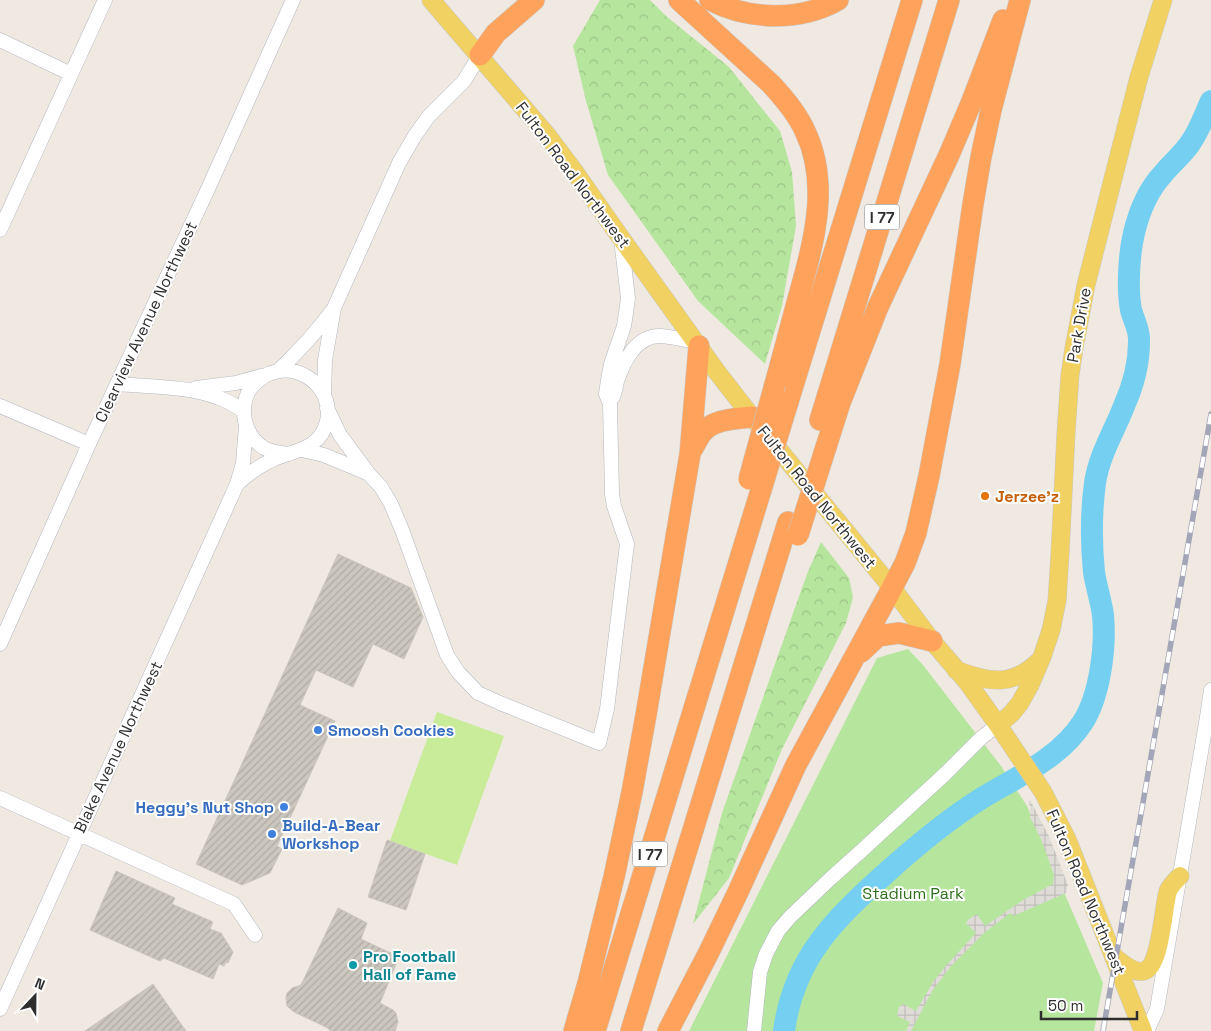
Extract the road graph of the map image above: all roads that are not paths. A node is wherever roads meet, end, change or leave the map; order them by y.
1 (105, 0) edge
2 (293, 0) edge
3 (431, 0) edge
4 (534, 0) edge
5 (679, 0) edge
6 (710, 0) edge
7 (838, 0) edge
8 (912, 0) edge
9 (949, 0) edge
10 (1011, 0) edge
11 (1020, 0) edge
12 (1163, 0) edge
13 (0, 40) edge
14 (480, 55) junction
15 (71, 74) junction
16 (0, 230) edge
17 (621, 238) junction
18 (334, 308) junction
19 (619, 339) junction
20 (698, 344) junction
21 (636, 347) junction
22 (278, 371) junction
23 (264, 376) junction
24 (118, 384) junction
25 (183, 390) junction
26 (325, 401) junction
27 (610, 404) junction
28 (0, 406) edge
29 (243, 411) junction
30 (752, 417) junction
31 (246, 426) junction
32 (820, 441) junction
33 (89, 444) junction
34 (296, 452) junction
35 (690, 454) junction
36 (368, 473) junction
37 (237, 484) junction
38 (755, 484) junction
39 (892, 588) junction
40 (932, 641) junction
41 (0, 644) edge
42 (1042, 658) junction
43 (854, 659) junction
44 (956, 670) junction
45 (1211, 690) edge
46 (1002, 731) junction
47 (0, 798) edge
48 (79, 833) junction
49 (1180, 876) junction
50 (255, 935) dead end
51 (1113, 956) junction
52 (0, 1009) edge
53 (574, 1031) edge
54 (595, 1031) edge
55 (631, 1031) edge
56 (668, 1031) edge
57 (754, 1031) edge
58 (1143, 1031) edge
59 (1147, 1031) edge

1 - 15 street
2 - 24 street, Clearview Avenue Northwest
3 - 14 main road, Fulton Road Northwest
4 - 14 highway
5 - 38 highway, bridge
6 - 7 highway
8 - 38 highway, I 77, bridge
9 - 32 highway, I 77
10 - 32 highway
11 - 39 highway
12 - 42 main road, Park Drive
13 - 15 street
14 - 17 main road, Fulton Road Northwest
14 - 18 street
15 - 16 street
17 - 19 street
17 - 20 main road, Fulton Road Northwest
18 - 22 street
18 - 26 street
19 - 21 street
19 - 27 street
20 - 21 street
20 - 30 main road, Fulton Road Northwest
20 - 35 highway
21 - 27 street
22 - 23 street
22 - 26 street
23 - 25 street
23 - 29 street
24 - 25 street
24 - 33 street, Clearview Avenue Northwest
25 - 29 street
26 - 34 street
26 - 36 street
27 - 36 street
28 - 33 street
29 - 31 street
30 - 35 highway
30 - 39 main road, Fulton Road Northwest
31 - 34 street
31 - 37 street, Blake Avenue Northwest
32 - 55 highway, I 77
33 - 41 street, Clearview Avenue Northwest
34 - 36 street
34 - 37 street, Blake Avenue Northwest
35 - 53 highway
37 - 48 street, Blake Avenue Northwest
38 - 54 highway, I 77
39 - 40 main road, Fulton Road Northwest
39 - 43 highway
40 - 43 highway
40 - 44 main road, Fulton Road Northwest
42 - 44 main road
42 - 46 main road, Park Drive
43 - 56 highway
44 - 46 main road, Fulton Road Northwest
45 - 49 street
46 - 51 main road, Fulton Road Northwest
46 - 57 street
47 - 48 street
48 - 50 street
48 - 52 street, Blake Avenue Northwest
49 - 51 main road
49 - 59 street
51 - 58 main road, Fulton Road Northwest

